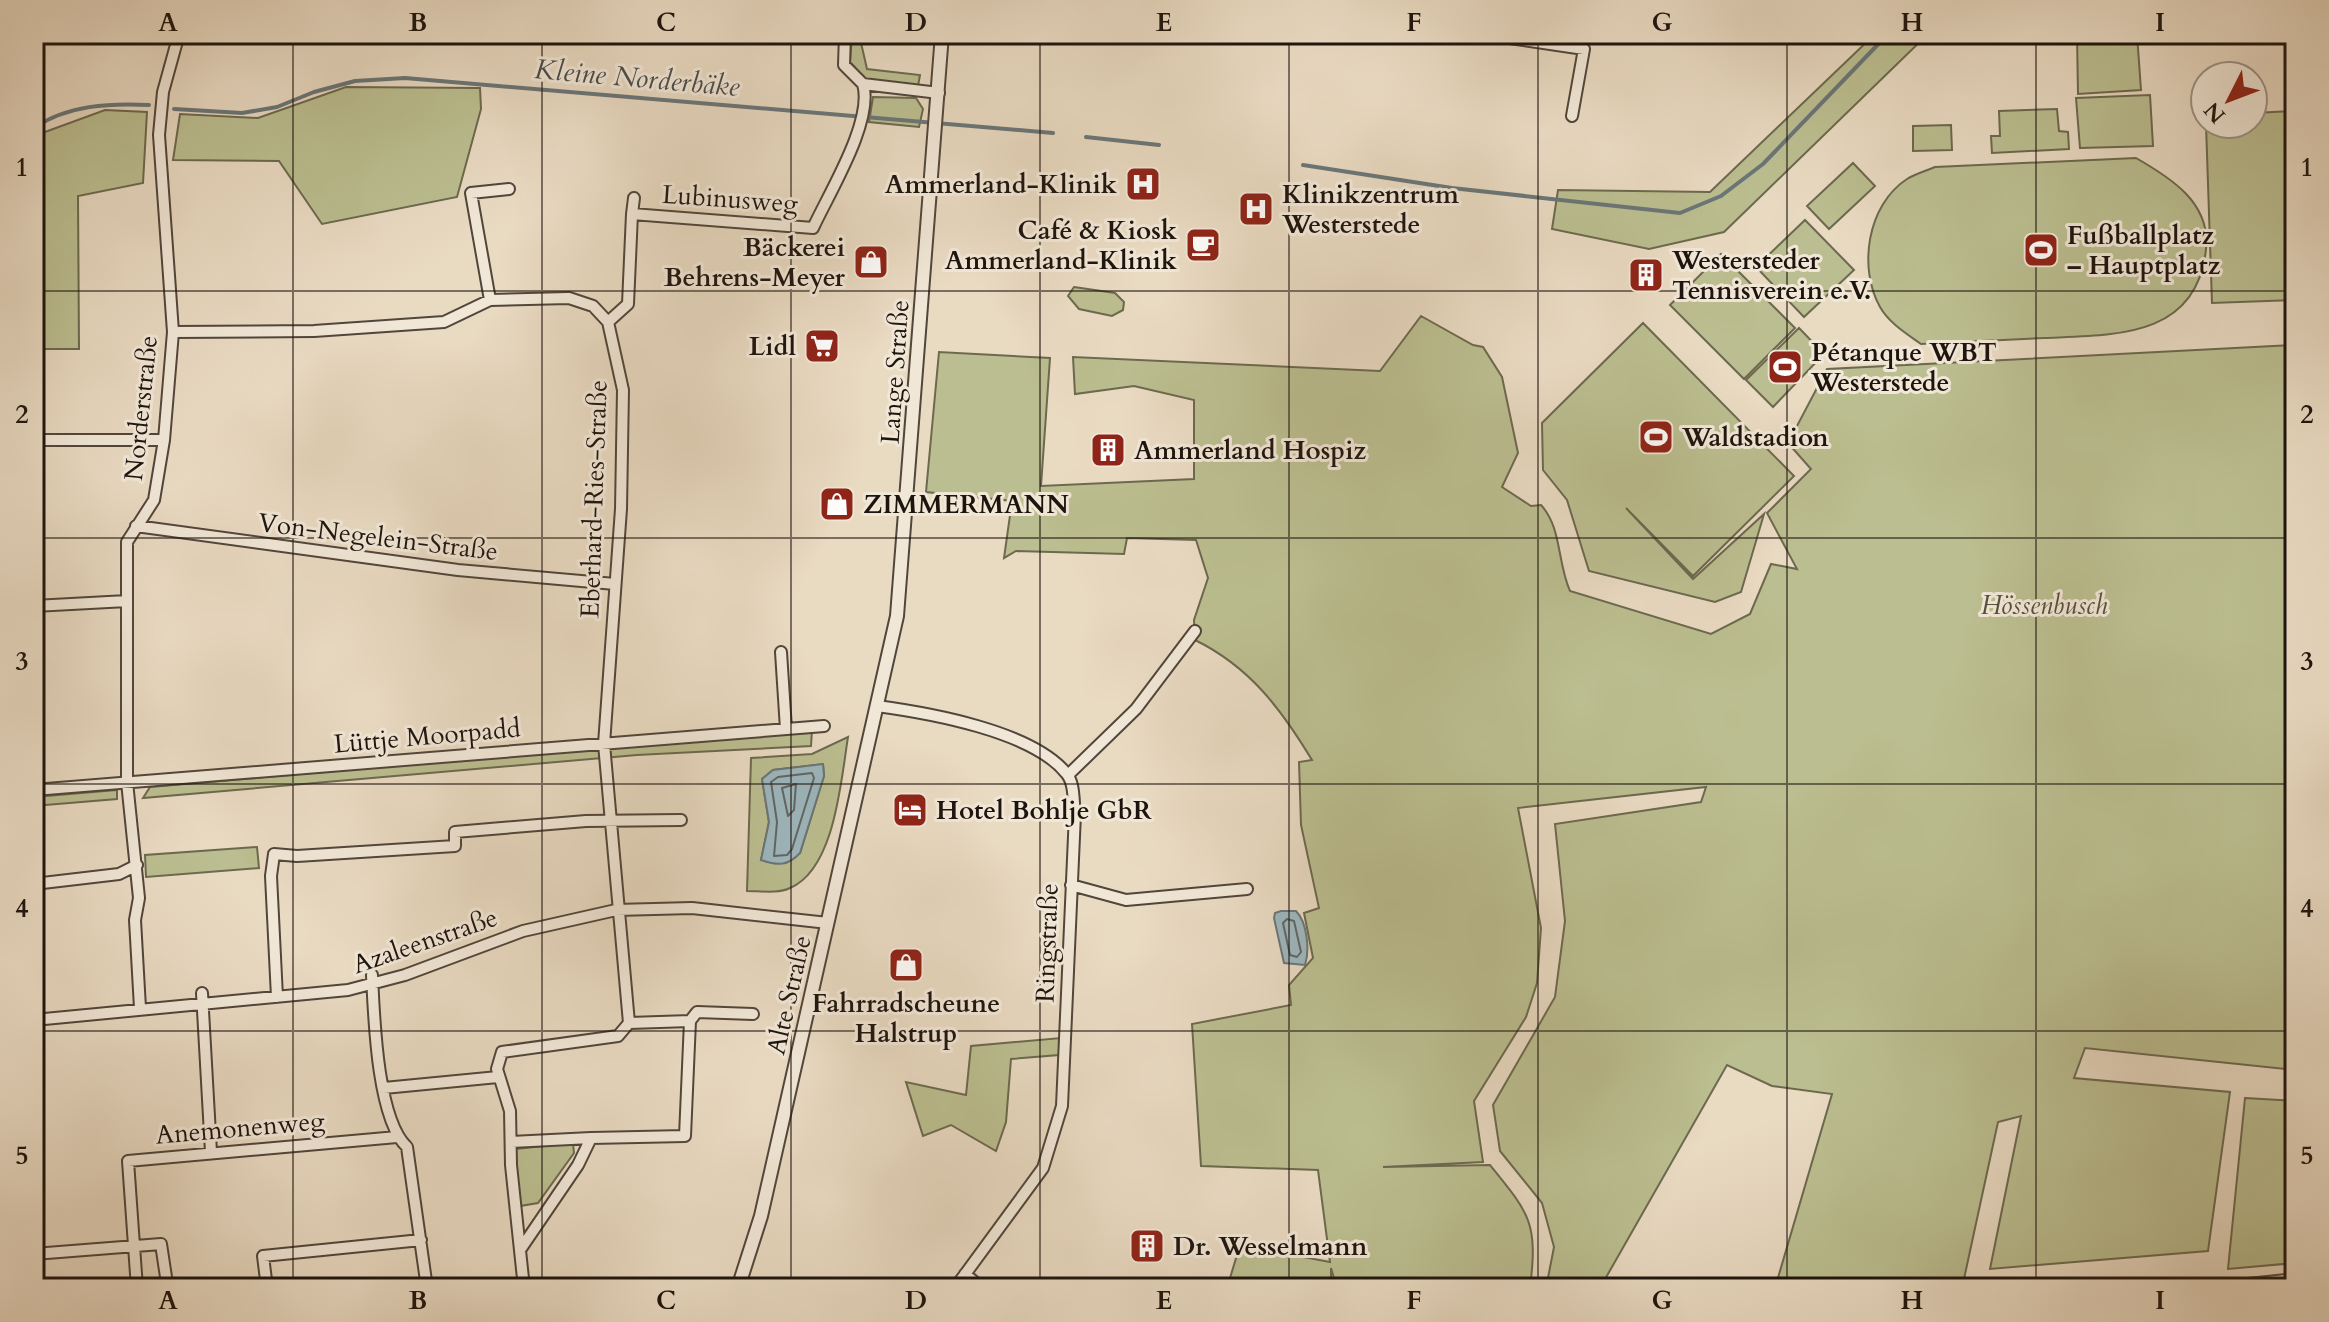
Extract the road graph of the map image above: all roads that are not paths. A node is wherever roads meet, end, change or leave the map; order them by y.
1 (179, 34) edge
2 (845, 34) edge
3 (942, 34) edge
4 (1482, 34) edge
5 (863, 84) junction
6 (938, 97) junction
7 (1572, 116) dead end
8 (509, 189) dead end
9 (634, 198) dead end
10 (632, 214) junction
11 (490, 300) junction
12 (608, 322) junction
13 (173, 332) junction
14 (34, 440) edge
15 (164, 440) junction
16 (136, 526) junction
17 (615, 584) junction
18 (127, 601) junction
19 (34, 606) edge
20 (1195, 631) dead end
21 (781, 652) dead end
22 (877, 709) junction
23 (824, 726) dead end
24 (786, 729) junction
25 (604, 744) junction
26 (1068, 775) junction
27 (127, 782) junction
28 (34, 790) edge
29 (681, 820) dead end
30 (609, 821) junction
31 (137, 865) junction
32 (34, 884) edge
33 (1071, 885) junction
34 (1247, 889) dead end
35 (616, 910) junction
36 (828, 923) junction
37 (372, 980) junction
38 (277, 997) junction
39 (202, 998) junction
40 (140, 1008) junction
41 (753, 1014) dead end
42 (34, 1020) edge
43 (690, 1021) junction
44 (629, 1023) junction
45 (498, 1077) junction
46 (384, 1088) junction
47 (397, 1137) junction
48 (591, 1138) junction
49 (511, 1142) junction
50 (211, 1152) junction
51 (421, 1240) junction
52 (134, 1246) junction
53 (520, 1250) junction
54 (34, 1254) edge
55 (965, 1274) junction
56 (2295, 1279) edge
57 (137, 1288) edge
58 (164, 1288) edge
59 (267, 1288) edge
60 (427, 1288) edge
61 (524, 1288) edge
62 (738, 1288) edge
63 (955, 1288) edge
64 (997, 1288) edge
65 (2210, 1288) edge

1 - 13 street, Norderstraße
2 - 5 street
3 - 6 street, Lange Straße
4 - 7 street
5 - 6 street
5 - 10 street, Lubinusweg
6 - 22 street, Lange Straße
8 - 11 street
9 - 10 street, Lubinusweg
10 - 12 street, Lubinusweg
11 - 12 street
11 - 13 street
12 - 17 street, Eberhard-Ries-Straße
13 - 15 street, Norderstraße
14 - 15 street
15 - 16 street, Norderstraße
16 - 17 street, Von-Negelein-Straße
16 - 18 street, Norderstraße
17 - 25 street, Eberhard-Ries-Straße
18 - 19 street
18 - 27 street, Norderstraße
20 - 26 street
21 - 24 street
22 - 26 street
22 - 36 street, Alte Straße
23 - 24 street, Lüttje Moorpadd
24 - 25 street, Lüttje Moorpadd
25 - 27 street, Lüttje Moorpadd
25 - 30 street, Eberhard-Ries-Straße
26 - 33 street, Ringstraße
27 - 28 street, Lüttje Moorpadd
27 - 31 street, Norderstraße
29 - 30 street
30 - 35 street, Eberhard-Ries-Straße
30 - 38 street
31 - 32 street
31 - 40 street, Norderstraße
33 - 34 street
33 - 55 street, Ringstraße
35 - 36 street, Azaleenstraße
35 - 37 street, Azaleenstraße
35 - 44 street, Eberhard-Ries-Straße
36 - 62 street, Alte Straße
37 - 38 street, Azaleenstraße
37 - 46 street
38 - 39 street, Azaleenstraße
39 - 40 street, Azaleenstraße
39 - 50 street
40 - 42 street, Azaleenstraße
41 - 43 street
43 - 44 street
43 - 48 street
44 - 45 street
45 - 46 street
45 - 49 street
46 - 47 street
47 - 50 street, Anemonenweg
47 - 51 street
48 - 49 street
48 - 53 street
49 - 53 street
50 - 52 street, Anemonenweg
51 - 59 street
51 - 60 street
52 - 54 street
52 - 57 street
52 - 58 street
53 - 61 street
55 - 63 street, Ringstraße
55 - 64 street
56 - 65 street

